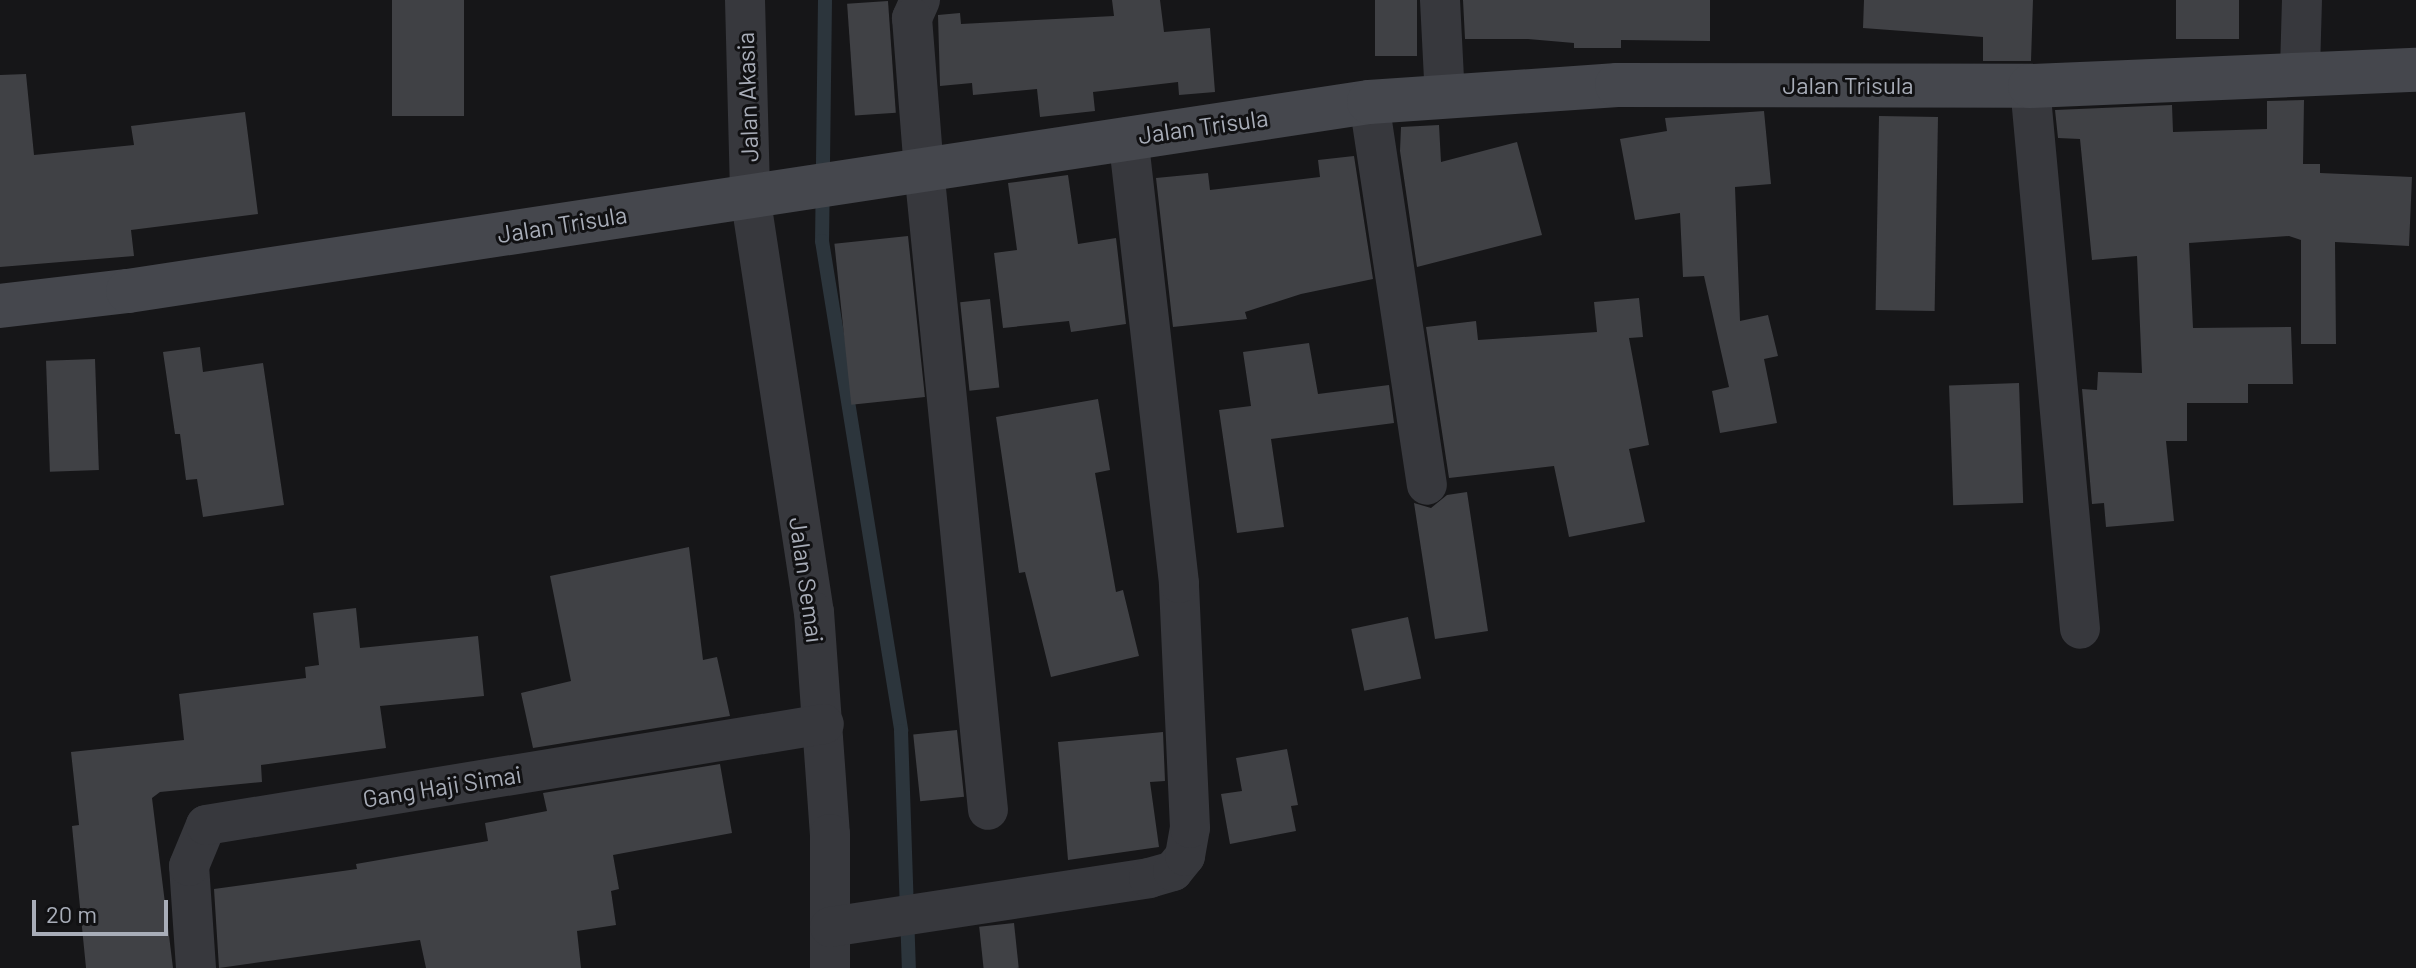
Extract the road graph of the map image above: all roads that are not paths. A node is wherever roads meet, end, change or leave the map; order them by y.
1 (745, 0) edge
2 (920, 0) edge
3 (1440, 0) edge
4 (2302, 0) edge
5 (2416, 70) edge
6 (2300, 71) junction
7 (2030, 86) junction
8 (1445, 98) junction
9 (1369, 102) junction
10 (1128, 137) junction
11 (924, 169) junction
12 (760, 194) junction
13 (0, 306) edge
14 (1427, 485) dead end
15 (2080, 629) dead end
16 (824, 724) junction
17 (988, 810) dead end
18 (847, 924) junction
19 (196, 968) edge
20 (830, 968) edge

1 - 12 street, Jalan Akasia
2 - 11 street
3 - 8 street
4 - 6 street
5 - 6 street, Jalan Trisula
6 - 7 street, Jalan Trisula
7 - 8 street, Jalan Trisula
7 - 15 street
8 - 9 street, Jalan Trisula
9 - 10 street, Jalan Trisula
9 - 14 street
10 - 11 street, Jalan Trisula
10 - 18 street
11 - 12 street, Jalan Trisula
11 - 17 street
12 - 13 street, Jalan Trisula
12 - 16 street, Jalan Semai
16 - 18 street, Jalan Semai
16 - 19 street, Gang Haji Simai
18 - 20 street, Jalan Semai

